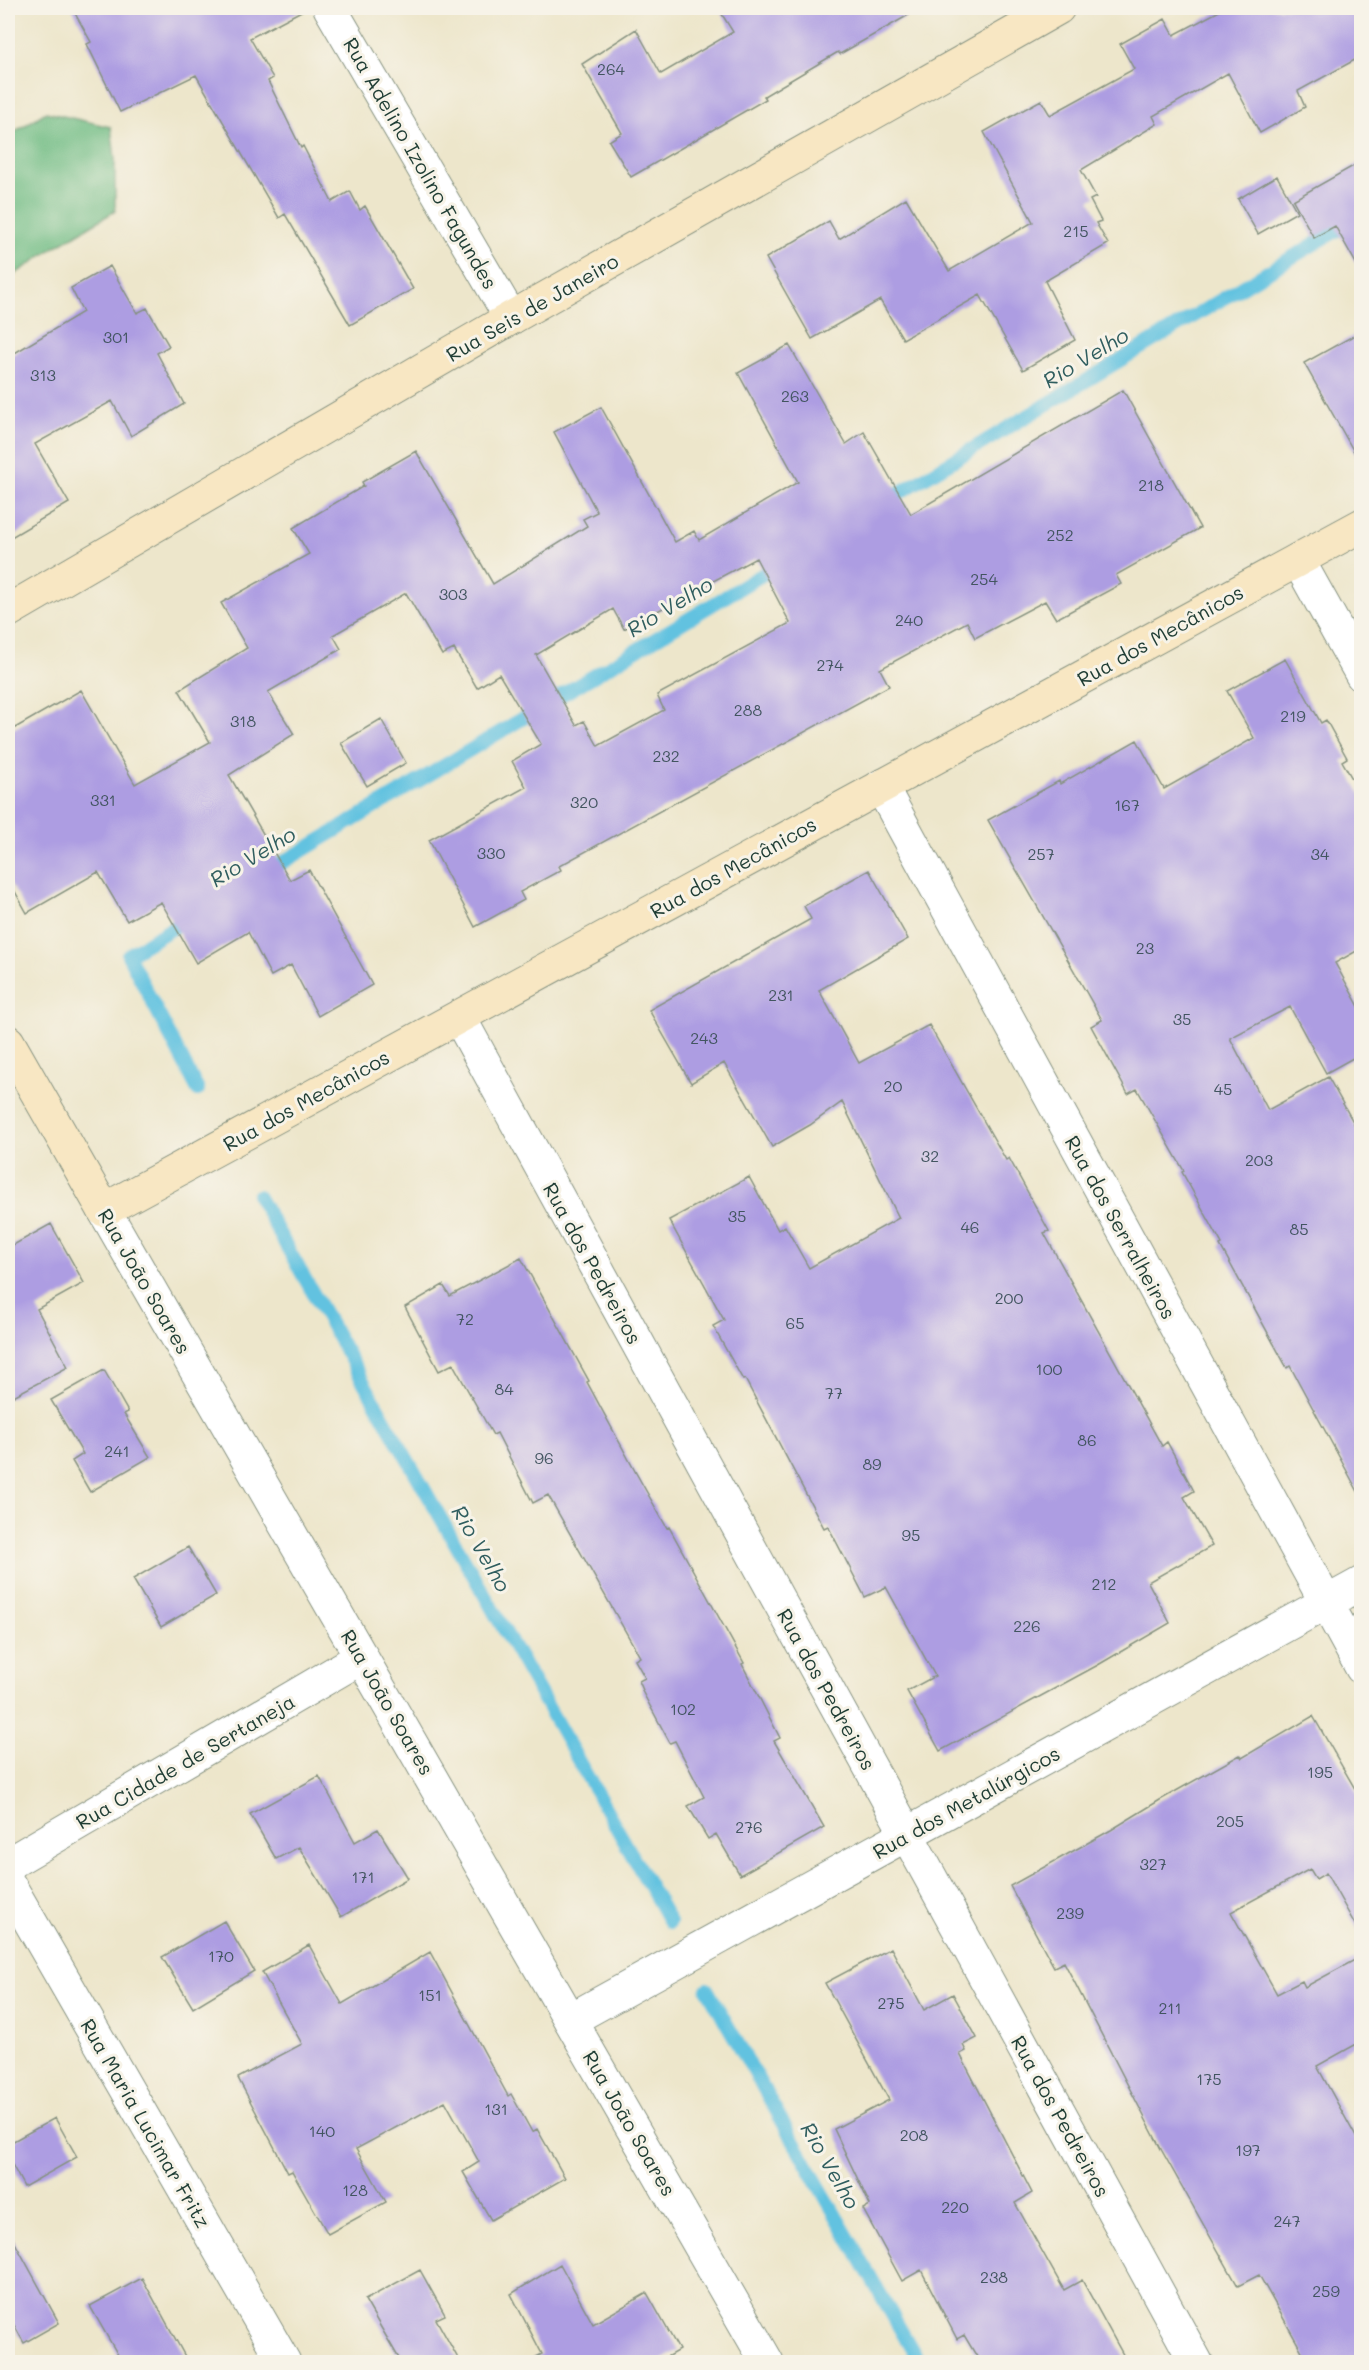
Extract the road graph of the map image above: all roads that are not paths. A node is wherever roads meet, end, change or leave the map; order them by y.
1 (330, 8) edge
2 (1059, 8) edge
3 (511, 318) junction
4 (1362, 525) edge
5 (1298, 560) junction
6 (8, 611) edge
7 (1362, 675) edge
8 (881, 786) junction
9 (459, 1017) junction
10 (8, 1042) edge
11 (104, 1210) junction
12 (1362, 1583) edge
13 (1326, 1603) junction
14 (362, 1657) junction
15 (1362, 1668) edge
16 (907, 1834) junction
17 (8, 1864) edge
18 (8, 1883) edge
19 (570, 2020) junction
20 (284, 2362) edge
21 (767, 2362) edge
22 (1196, 2362) edge

1 - 3 street, Rua Adelino Izolino Fagundes
2 - 3 main road, Rua Seis de Janeiro
3 - 6 main road, Rua Seis de Janeiro
4 - 5 main road, Rua dos Mecânicos
5 - 7 street
5 - 8 main road, Rua dos Mecânicos
8 - 9 main road, Rua dos Mecânicos
8 - 13 street, Rua dos Serralheiros
9 - 11 main road, Rua dos Mecânicos
9 - 16 street, Rua dos Pedreiros
10 - 11 main road, Rua João Soares
11 - 14 street, Rua João Soares
12 - 13 street, Rua dos Metalúrgicos
13 - 15 street, Rua dos Serralheiros
13 - 16 street, Rua dos Metalúrgicos
14 - 17 street, Rua Cidade de Sertaneja
14 - 19 street, Rua João Soares
16 - 19 street, Rua dos Metalúrgicos
16 - 22 street, Rua dos Pedreiros
18 - 20 street, Rua Maria Lucimar Fritz
19 - 21 street, Rua João Soares

